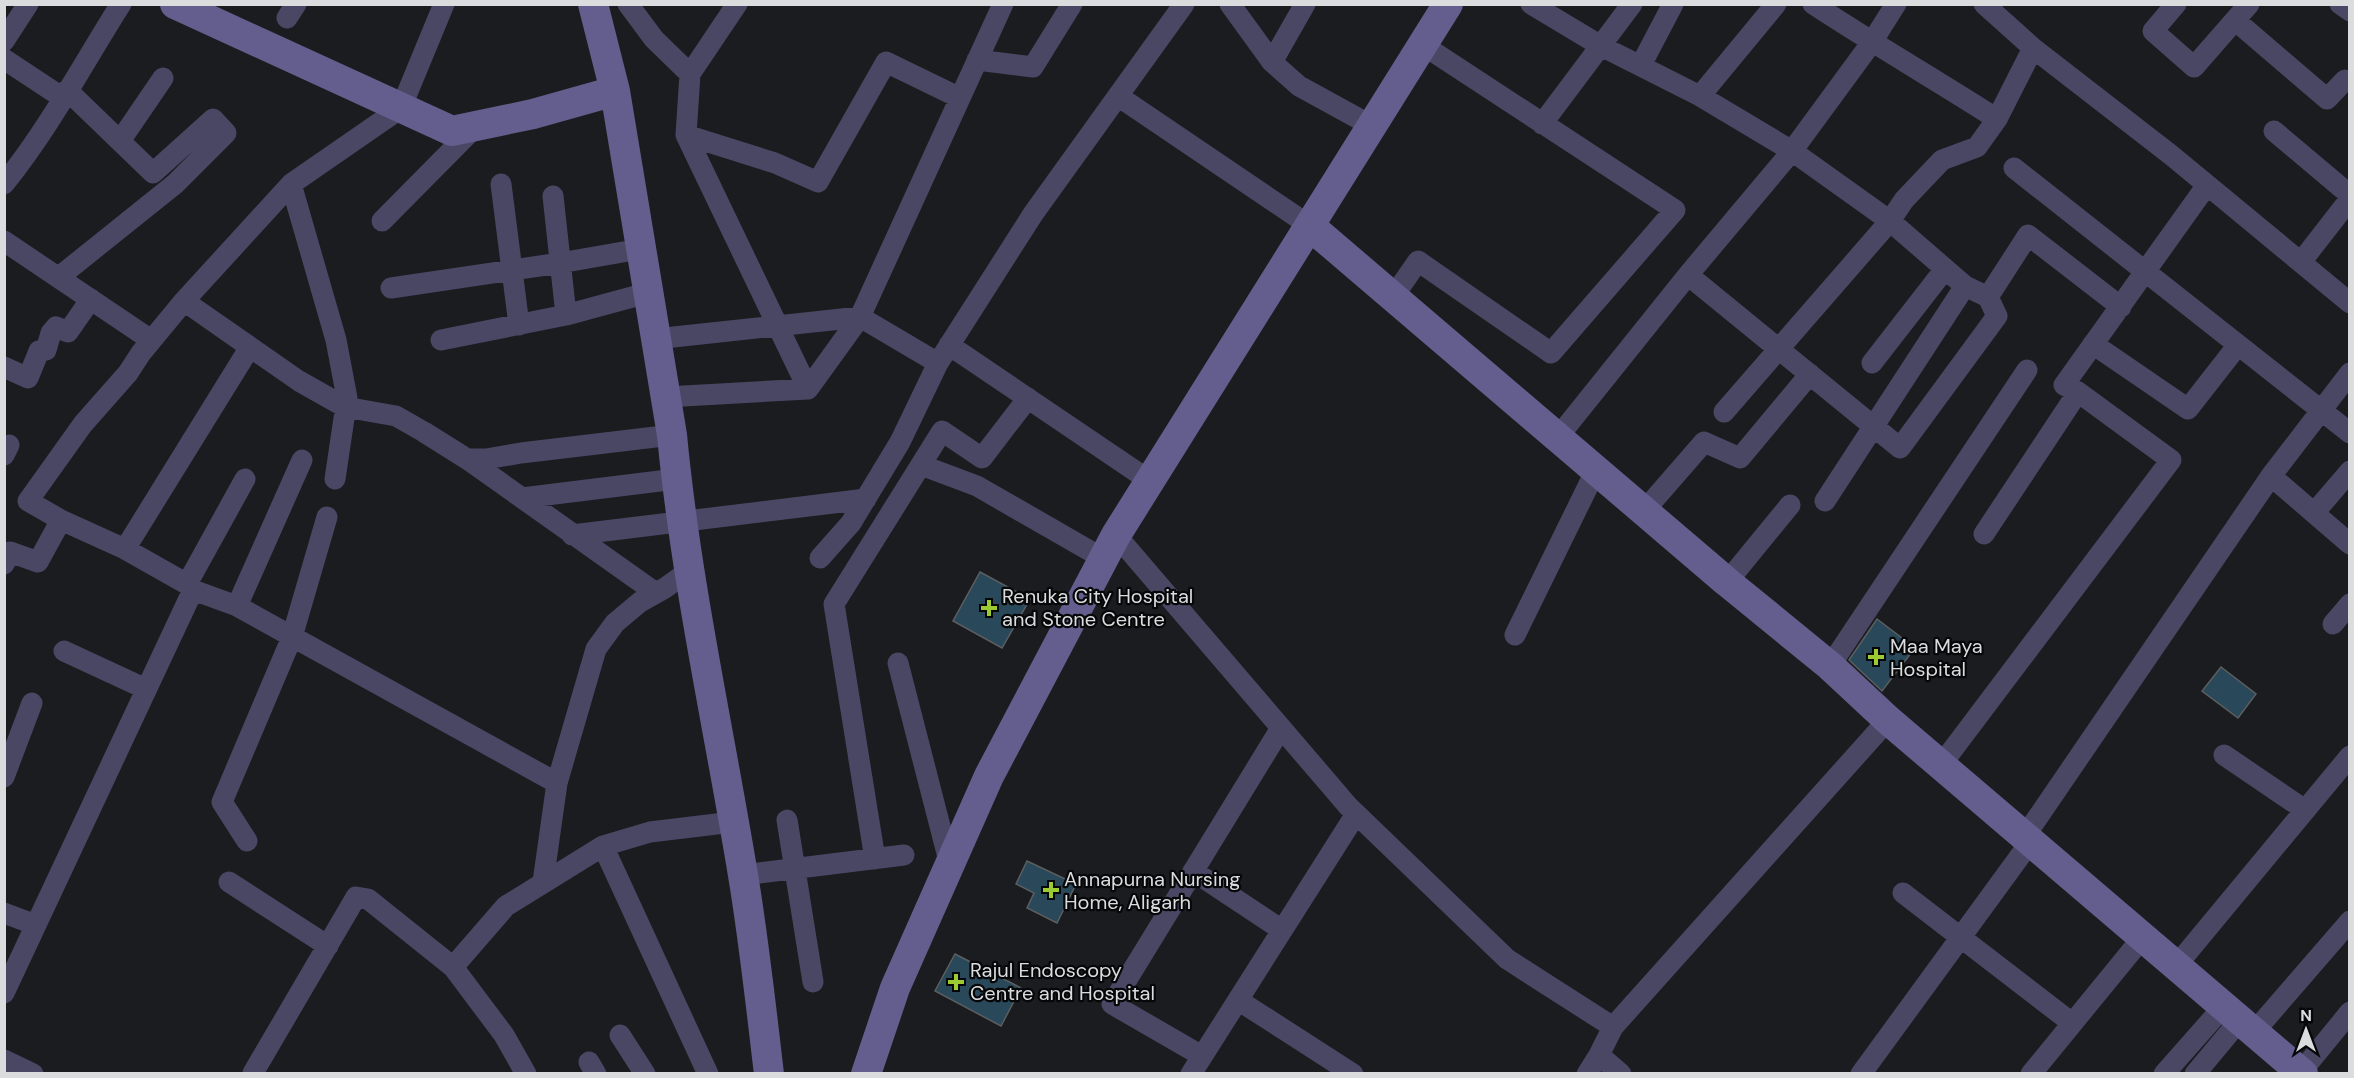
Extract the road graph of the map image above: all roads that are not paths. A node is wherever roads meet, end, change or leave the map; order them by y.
1 (28, 4) edge
2 (120, 4) edge
3 (444, 4) edge
4 (593, 4) edge
5 (628, 4) edge
6 (737, 4) edge
7 (1003, 4) edge
8 (1072, 4) edge
9 (1184, 4) edge
10 (1305, 4) edge
11 (1448, 4) edge
12 (1531, 4) edge
13 (1632, 4) edge
14 (1673, 4) edge
15 (1776, 4) edge
16 (1813, 4) edge
17 (1896, 4) edge
18 (1984, 4) edge
19 (2176, 4) edge
20 (2340, 4) edge
21 (179, 6) edge
22 (1242, 10) edge
23 (2349, 11) edge
24 (2242, 13) edge
25 (4, 41) edge
26 (1872, 42) junction
27 (1423, 45) junction
28 (1601, 46) junction
29 (2033, 48) junction
30 (4, 60) edge
31 (977, 60) junction
32 (1272, 62) junction
33 (1641, 65) junction
34 (690, 74) junction
35 (163, 78) dead end
36 (2345, 80) dead end
37 (615, 91) junction
38 (65, 94) junction
39 (1118, 96) junction
40 (1700, 96) junction
41 (960, 98) junction
42 (400, 108) junction
43 (1997, 119) junction
44 (1542, 124) junction
45 (476, 126) junction
46 (1372, 126) junction
47 (2274, 131) dead end
48 (686, 135) junction
49 (120, 141) junction
50 (1792, 151) junction
51 (2014, 168) dead end
52 (4, 184) edge
53 (291, 184) junction
54 (501, 184) dead end
55 (2207, 185) junction
56 (553, 196) dead end
57 (2349, 197) edge
58 (382, 221) dead end
59 (1890, 221) junction
60 (1310, 226) junction
61 (4, 241) edge
62 (640, 249) junction
63 (2301, 262) junction
64 (560, 263) junction
65 (1945, 269) junction
66 (512, 270) junction
67 (2146, 272) junction
68 (1688, 275) junction
69 (59, 277) junction
70 (1965, 286) junction
71 (391, 288) dead end
72 (647, 293) junction
73 (2346, 293) edge
74 (1394, 297) junction
75 (1988, 297) junction
76 (91, 299) junction
77 (184, 301) junction
78 (2121, 307) junction
79 (566, 315) junction
80 (860, 317) junction
81 (519, 325) junction
82 (778, 326) junction
83 (655, 339) junction
84 (151, 340) junction
85 (441, 340) dead end
86 (2093, 344) junction
87 (2238, 345) junction
88 (250, 347) junction
89 (1779, 349) junction
90 (944, 354) junction
91 (1872, 363) dead end
92 (4, 367) edge
93 (2027, 370) dead end
94 (1810, 374) junction
95 (2349, 374) edge
96 (808, 389) junction
97 (2078, 392) junction
98 (666, 397) junction
99 (1028, 398) junction
100 (345, 407) junction
101 (2321, 410) junction
102 (1724, 412) dead end
103 (1875, 427) junction
104 (2349, 433) edge
105 (672, 435) junction
106 (1557, 437) junction
107 (467, 459) junction
108 (302, 460) dead end
109 (921, 465) junction
110 (1596, 470) junction
111 (2349, 471) edge
112 (2271, 476) junction
113 (245, 479) dead end
114 (335, 479) dead end
115 (676, 479) junction
116 (1150, 481) junction
117 (522, 498) junction
118 (866, 499) junction
119 (1825, 501) dead end
120 (1790, 505) dead end
121 (1644, 511) junction
122 (2314, 513) junction
123 (327, 517) dead end
124 (61, 520) junction
125 (683, 521) junction
126 (1984, 534) dead end
127 (572, 535) junction
128 (2349, 544) edge
129 (1110, 547) junction
130 (125, 549) junction
131 (820, 558) dead end
132 (4, 564) edge
133 (690, 570) junction
134 (1727, 582) junction
135 (190, 587) junction
136 (656, 593) junction
137 (2349, 604) edge
138 (237, 606) junction
139 (2333, 624) dead end
140 (1515, 635) dead end
141 (292, 637) junction
142 (64, 651) dead end
143 (898, 663) dead end
144 (1830, 666) junction
145 (146, 689) junction
146 (32, 703) dead end
147 (1888, 720) junction
148 (1281, 728) junction
149 (2224, 755) dead end
150 (2349, 756) edge
151 (1941, 765) junction
152 (4, 777) edge
153 (557, 783) junction
154 (2305, 810) junction
155 (1356, 814) junction
156 (787, 820) dead end
157 (733, 822) junction
158 (2028, 839) junction
159 (247, 841) dead end
160 (603, 846) junction
161 (904, 855) dead end
162 (874, 859) junction
163 (950, 864) junction
164 (794, 869) junction
165 (1193, 871) junction
166 (743, 875) junction
167 (229, 882) dead end
168 (543, 882) junction
169 (1903, 893) dead end
170 (4, 913) edge
171 (2349, 921) edge
172 (36, 925) junction
173 (1282, 930) junction
174 (2143, 937) junction
175 (1960, 938) junction
176 (328, 946) junction
177 (2176, 966) junction
178 (453, 967) junction
179 (813, 982) dead end
180 (4, 993) edge
181 (1238, 1000) junction
182 (2349, 1012) edge
183 (2239, 1020) junction
184 (2072, 1023) junction
185 (1612, 1027) junction
186 (620, 1035) dead end
187 (1599, 1055) junction
188 (1202, 1056) junction
189 (4, 1060) edge
190 (253, 1073) edge
191 (2302, 1073) edge
192 (33, 1074) edge
193 (526, 1074) edge
194 (645, 1074) edge
195 (708, 1074) edge
196 (769, 1074) edge
197 (866, 1074) edge
198 (1191, 1074) edge
199 (1353, 1074) edge
200 (1587, 1074) edge
201 (1621, 1074) edge
202 (1861, 1074) edge
203 (2031, 1074) edge
204 (2164, 1074) edge
205 (2195, 1074) edge

1 - 25 street
2 - 38 street
3 - 42 street
4 - 37 street
5 - 34 street
6 - 34 street
7 - 31 street
8 - 31 street
9 - 39 street
10 - 32 street
11 - 27 street
12 - 28 street
13 - 28 street
14 - 33 street
15 - 40 street
16 - 26 street
17 - 26 street
18 - 29 street
19 - 24 street
20 - 23 street
21 - 42 street
22 - 32 street
24 - 36 street
26 - 43 street
26 - 50 street
27 - 44 street
27 - 46 street
28 - 33 street
28 - 44 street
29 - 43 street
29 - 55 street
30 - 38 street
31 - 41 street
32 - 46 street
33 - 40 street
34 - 48 street
35 - 49 street
37 - 45 street
37 - 62 street
38 - 49 street
38 - 52 street
39 - 60 street
39 - 90 street
40 - 50 street
41 - 48 street
41 - 80 street
42 - 45 street
42 - 53 street
43 - 59 street
44 - 74 street
45 - 58 street
46 - 60 street
47 - 57 street
48 - 82 street
49 - 69 street
50 - 59 street
50 - 68 street
51 - 67 street
53 - 77 street
53 - 100 street
54 - 66 street
55 - 63 street
55 - 67 street
56 - 64 street
57 - 63 street
59 - 65 street
59 - 89 street
60 - 74 street
60 - 116 street
61 - 69 street
62 - 64 street
62 - 72 street
63 - 73 street
64 - 66 street
64 - 79 street
65 - 70 street
65 - 91 street
66 - 71 street
66 - 81 street
67 - 78 street
67 - 87 street
68 - 89 street
68 - 106 street
69 - 76 street
70 - 75 street
70 - 103 street
72 - 79 street
72 - 83 street
74 - 106 street
75 - 78 street
75 - 103 street
76 - 84 street
76 - 92 street
77 - 84 street
77 - 88 street
78 - 86 street
79 - 81 street
80 - 82 street
80 - 90 street
80 - 96 street
81 - 85 street
82 - 83 street
82 - 96 street
83 - 98 street
84 - 124 street
86 - 87 street
86 - 97 street
87 - 101 street
88 - 100 street
88 - 130 street
89 - 94 street
89 - 102 street
90 - 99 street
90 - 118 street
93 - 144 street
94 - 103 street
94 - 121 street
95 - 101 street
96 - 98 street
97 - 126 street
97 - 151 street
98 - 105 street
99 - 109 street
99 - 116 street
100 - 107 street
100 - 114 street
101 - 104 street
101 - 112 street
103 - 119 street
105 - 107 street
105 - 115 street
106 - 110 street
107 - 117 street
108 - 138 street
109 - 129 street
109 - 162 street
110 - 121 street
110 - 140 street
111 - 122 street
112 - 122 street
112 - 158 street
113 - 135 street
115 - 117 street
115 - 125 street
116 - 129 street
117 - 127 street
118 - 125 street
118 - 131 street
120 - 134 street
121 - 134 street
122 - 128 street
123 - 141 street
124 - 130 street
124 - 132 street
125 - 127 street
125 - 133 street
127 - 136 street
129 - 148 street
129 - 163 street
130 - 135 street
133 - 136 street
133 - 157 street
134 - 144 street
135 - 138 street
135 - 145 street
136 - 153 street
137 - 139 street
138 - 141 street
141 - 153 street
141 - 159 street
142 - 145 street
143 - 163 street
144 - 147 street
145 - 172 street
146 - 152 street
147 - 151 street
147 - 185 street
148 - 155 street
148 - 165 street
149 - 154 street
150 - 154 street
151 - 158 street
153 - 168 street
154 - 177 street
155 - 173 street
155 - 185 street
156 - 164 street
157 - 160 street
157 - 166 street
158 - 174 street
158 - 175 street
160 - 168 street
160 - 195 street
161 - 162 street
162 - 164 street
163 - 197 street
164 - 166 street
164 - 179 street
165 - 173 street
165 - 188 street
166 - 196 street
167 - 176 street
168 - 178 street
169 - 175 street
170 - 172 street
171 - 183 street
172 - 180 street
173 - 181 street
174 - 177 street
174 - 184 street
175 - 184 street
175 - 202 street
176 - 178 street
176 - 190 street
177 - 183 street
178 - 193 street
181 - 188 street
181 - 199 street
182 - 191 street
183 - 191 street
183 - 204 street
183 - 205 street
184 - 203 street
185 - 187 street
186 - 194 street
187 - 200 street
187 - 201 street
188 - 198 street
189 - 192 street

